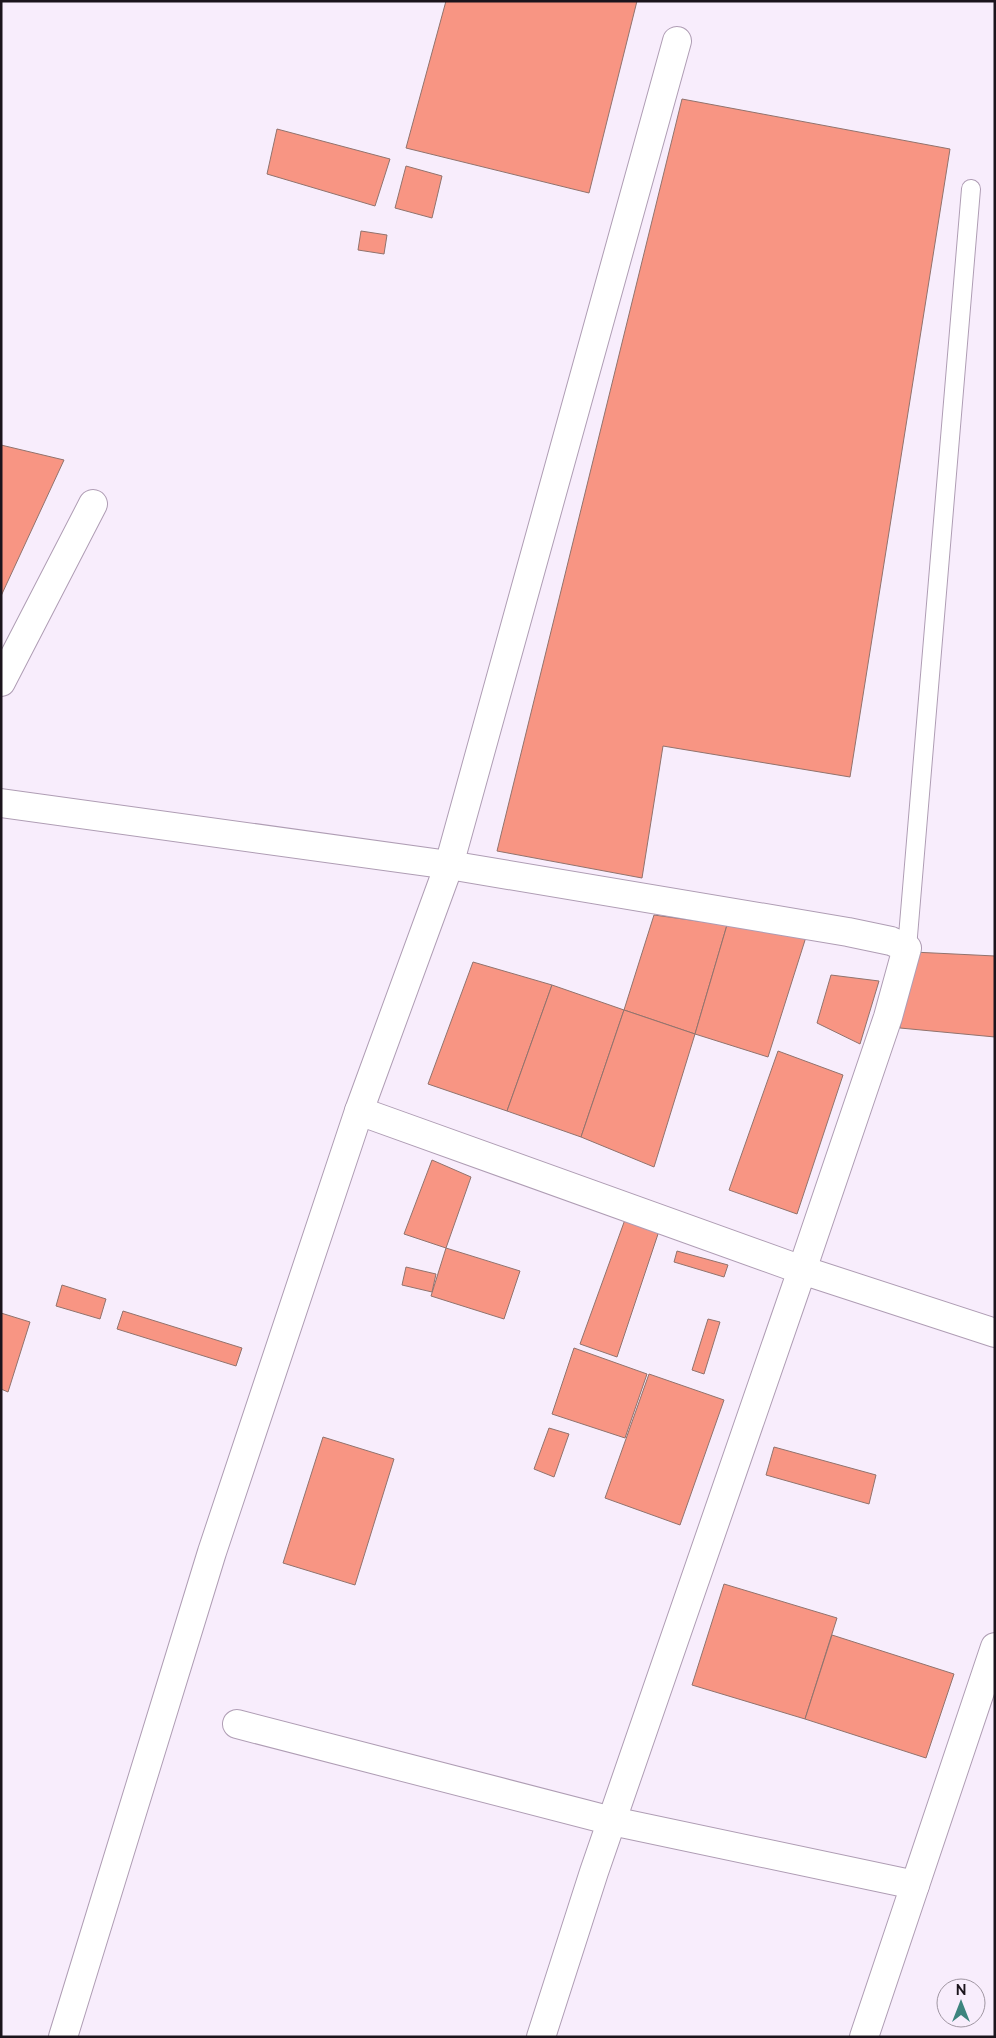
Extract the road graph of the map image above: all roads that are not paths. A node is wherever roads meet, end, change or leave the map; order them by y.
1 (677, 41) dead end
2 (971, 189) dead end
3 (92, 504) dead end
4 (1, 682) edge
5 (1, 803) edge
6 (449, 864) junction
7 (907, 948) junction
8 (359, 1111) junction
9 (802, 1270) junction
10 (995, 1333) edge
11 (995, 1647) edge
12 (237, 1724) dead end
13 (612, 1821) junction
14 (915, 1885) junction
15 (63, 2037) edge
16 (541, 2037) edge
17 (864, 2037) edge

1 - 6 street
2 - 7 lane
3 - 4 street
5 - 6 street
6 - 7 street
6 - 8 street
7 - 9 street
8 - 9 street
8 - 15 street
9 - 10 street
9 - 13 street
11 - 14 street
12 - 13 street
13 - 14 street
13 - 16 street
14 - 17 street

